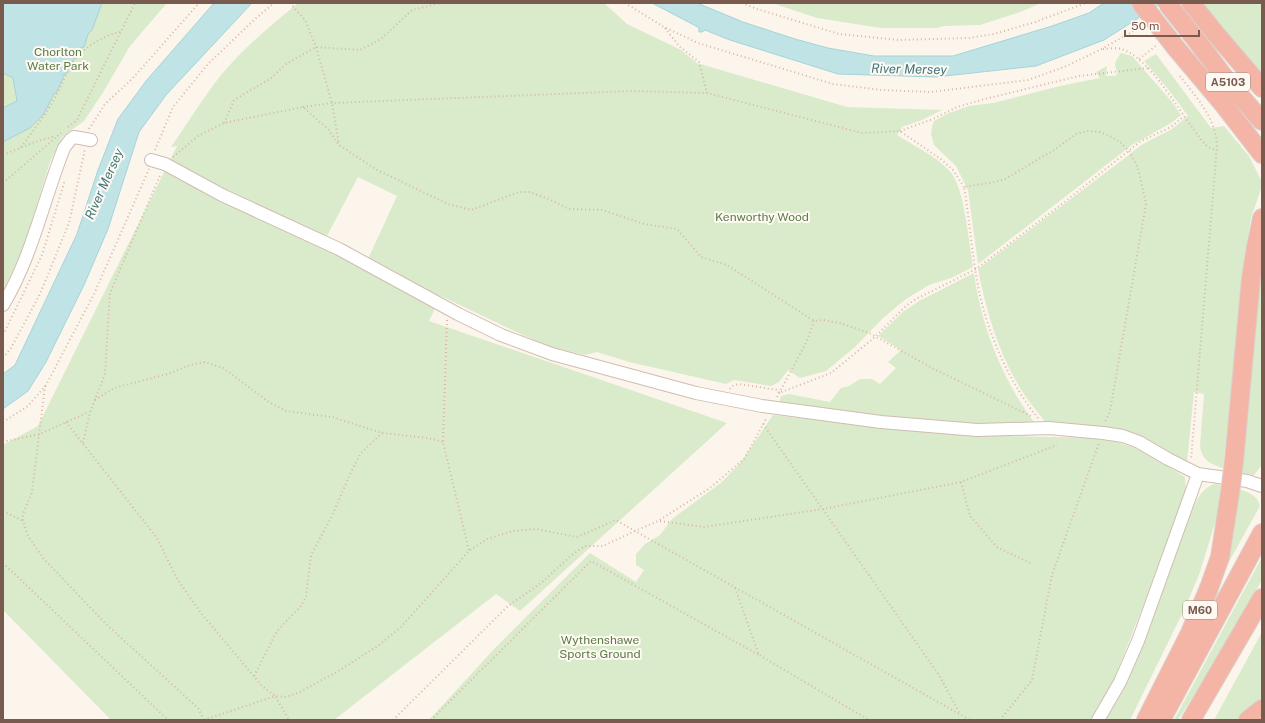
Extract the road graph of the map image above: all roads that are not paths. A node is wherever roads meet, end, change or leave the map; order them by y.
1 (1141, 3) edge
2 (1167, 3) edge
3 (1191, 3) edge
4 (1262, 88) edge
5 (1262, 122) edge
6 (89, 140) road end
7 (1262, 154) edge
8 (151, 160) road end
9 (1262, 218) edge
10 (3, 306) edge
11 (1194, 472) junction
12 (1262, 486) edge
13 (1262, 533) edge
14 (1262, 598) edge
15 (1262, 709) edge
16 (1098, 720) edge
17 (1146, 720) edge
18 (1161, 720) edge
19 (1191, 720) edge
20 (1248, 720) edge

1 - 7 highway, bridge
2 - 5 highway, A5103, bridge
3 - 4 highway, A5103
6 - 10 lane
8 - 11 lane
9 - 17 highway, M60, bridge
11 - 12 lane
11 - 16 lane
13 - 18 highway, M60
14 - 19 highway
15 - 20 highway

